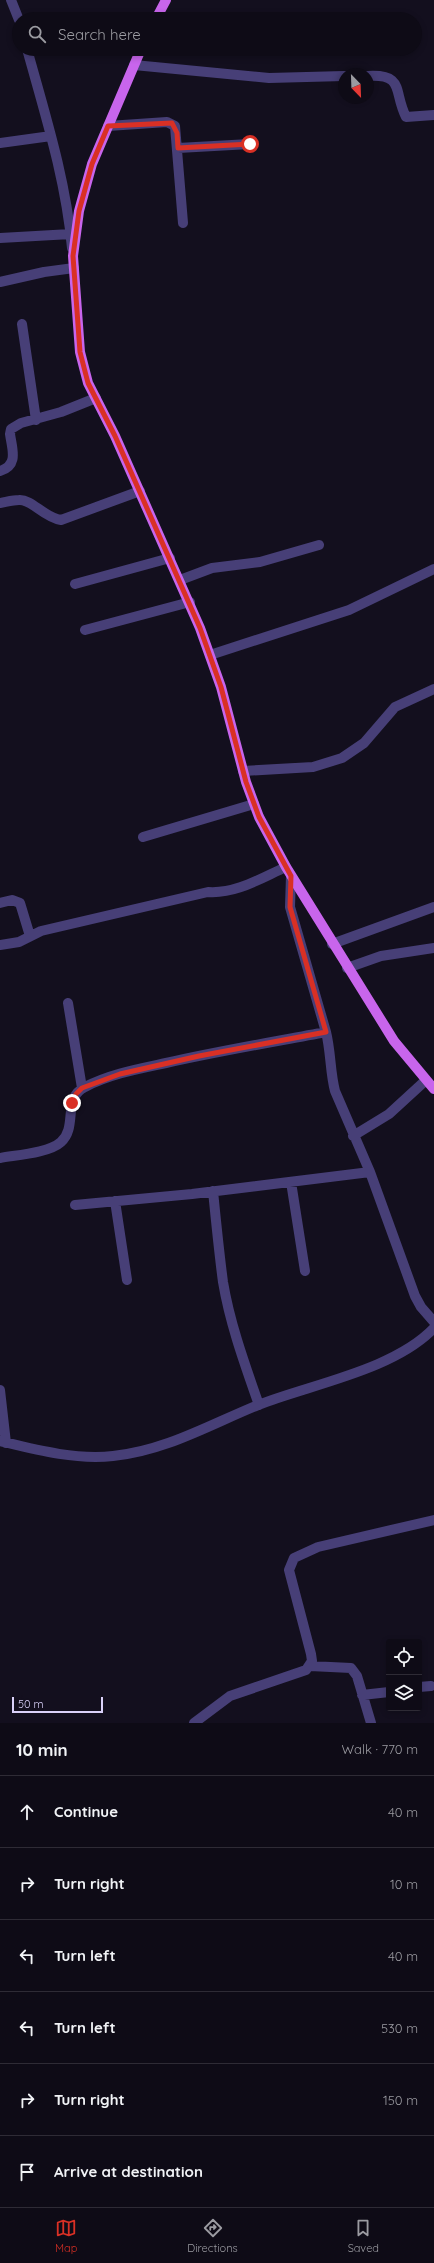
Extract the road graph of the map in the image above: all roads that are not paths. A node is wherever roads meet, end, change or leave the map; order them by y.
1 (11, 0) edge
2 (166, 0) edge
3 (16, 12) edge
4 (160, 12) edge
5 (29, 56) edge
6 (138, 56) edge
7 (134, 64) junction
8 (338, 76) edge
9 (374, 76) edge
10 (434, 115) edge
11 (108, 126) junction
12 (51, 136) junction
13 (0, 143) edge
14 (250, 144) dead end
15 (178, 148) junction
16 (183, 223) dead end
17 (71, 234) junction
18 (0, 238) edge
19 (73, 256) junction
20 (74, 268) junction
21 (0, 282) edge
22 (22, 324) dead end
23 (96, 398) junction
24 (36, 420) junction
25 (0, 471) edge
26 (140, 491) junction
27 (0, 503) edge
28 (319, 545) dead end
29 (170, 558) junction
30 (434, 569) edge
31 (180, 580) junction
32 (75, 584) dead end
33 (190, 602) junction
34 (85, 630) dead end
35 (210, 655) junction
36 (434, 689) edge
37 (243, 771) junction
38 (254, 804) junction
39 (143, 837) dead end
40 (289, 871) junction
41 (0, 902) edge
42 (434, 907) edge
43 (30, 936) junction
44 (332, 944) junction
45 (0, 945) edge
46 (434, 948) edge
47 (347, 968) junction
48 (68, 1003) dead end
49 (326, 1032) junction
50 (425, 1081) junction
51 (82, 1088) junction
52 (434, 1089) edge
53 (352, 1136) junction
54 (0, 1158) edge
55 (370, 1172) junction
56 (291, 1182) junction
57 (213, 1191) junction
58 (115, 1201) junction
59 (75, 1205) dead end
60 (305, 1271) dead end
61 (127, 1280) dead end
62 (434, 1322) edge
63 (434, 1328) edge
64 (0, 1390) edge
65 (259, 1405) junction
66 (3, 1442) edge
67 (434, 1520) edge
68 (310, 1666) junction
69 (431, 1686) dead end
70 (422, 1687) edge
71 (386, 1692) edge
72 (362, 1695) junction
73 (194, 1723) edge
74 (371, 1723) edge

1 - 3 street
2 - 4 main road
5 - 12 street
6 - 7 main road
7 - 8 street
7 - 11 main road
9 - 10 street
11 - 15 street
11 - 19 main road
12 - 13 street
12 - 17 street
14 - 15 street
15 - 16 street
17 - 18 street
17 - 19 street
19 - 20 main road
20 - 21 street
20 - 23 main road
22 - 24 street
23 - 24 street
23 - 26 main road
24 - 25 street
26 - 27 street
26 - 29 main road
28 - 31 street
29 - 31 main road
29 - 32 street
30 - 35 street
31 - 33 main road
33 - 34 street
33 - 35 main road
35 - 37 main road
36 - 37 street
37 - 38 main road
38 - 39 street
38 - 40 main road
40 - 43 street
40 - 44 main road
40 - 49 street
41 - 43 street
42 - 44 street
43 - 45 street
44 - 47 main road
46 - 47 street
47 - 50 main road
48 - 51 street
49 - 51 street
49 - 53 street
50 - 52 main road
50 - 53 street
51 - 54 street
53 - 55 street
55 - 56 street
55 - 62 street
56 - 57 street
56 - 60 street
57 - 58 street
57 - 65 street
58 - 59 street
58 - 61 street
63 - 65 street
64 - 66 street
65 - 66 street
67 - 68 street
68 - 72 street
68 - 73 street
69 - 70 street
71 - 72 street
72 - 74 street

